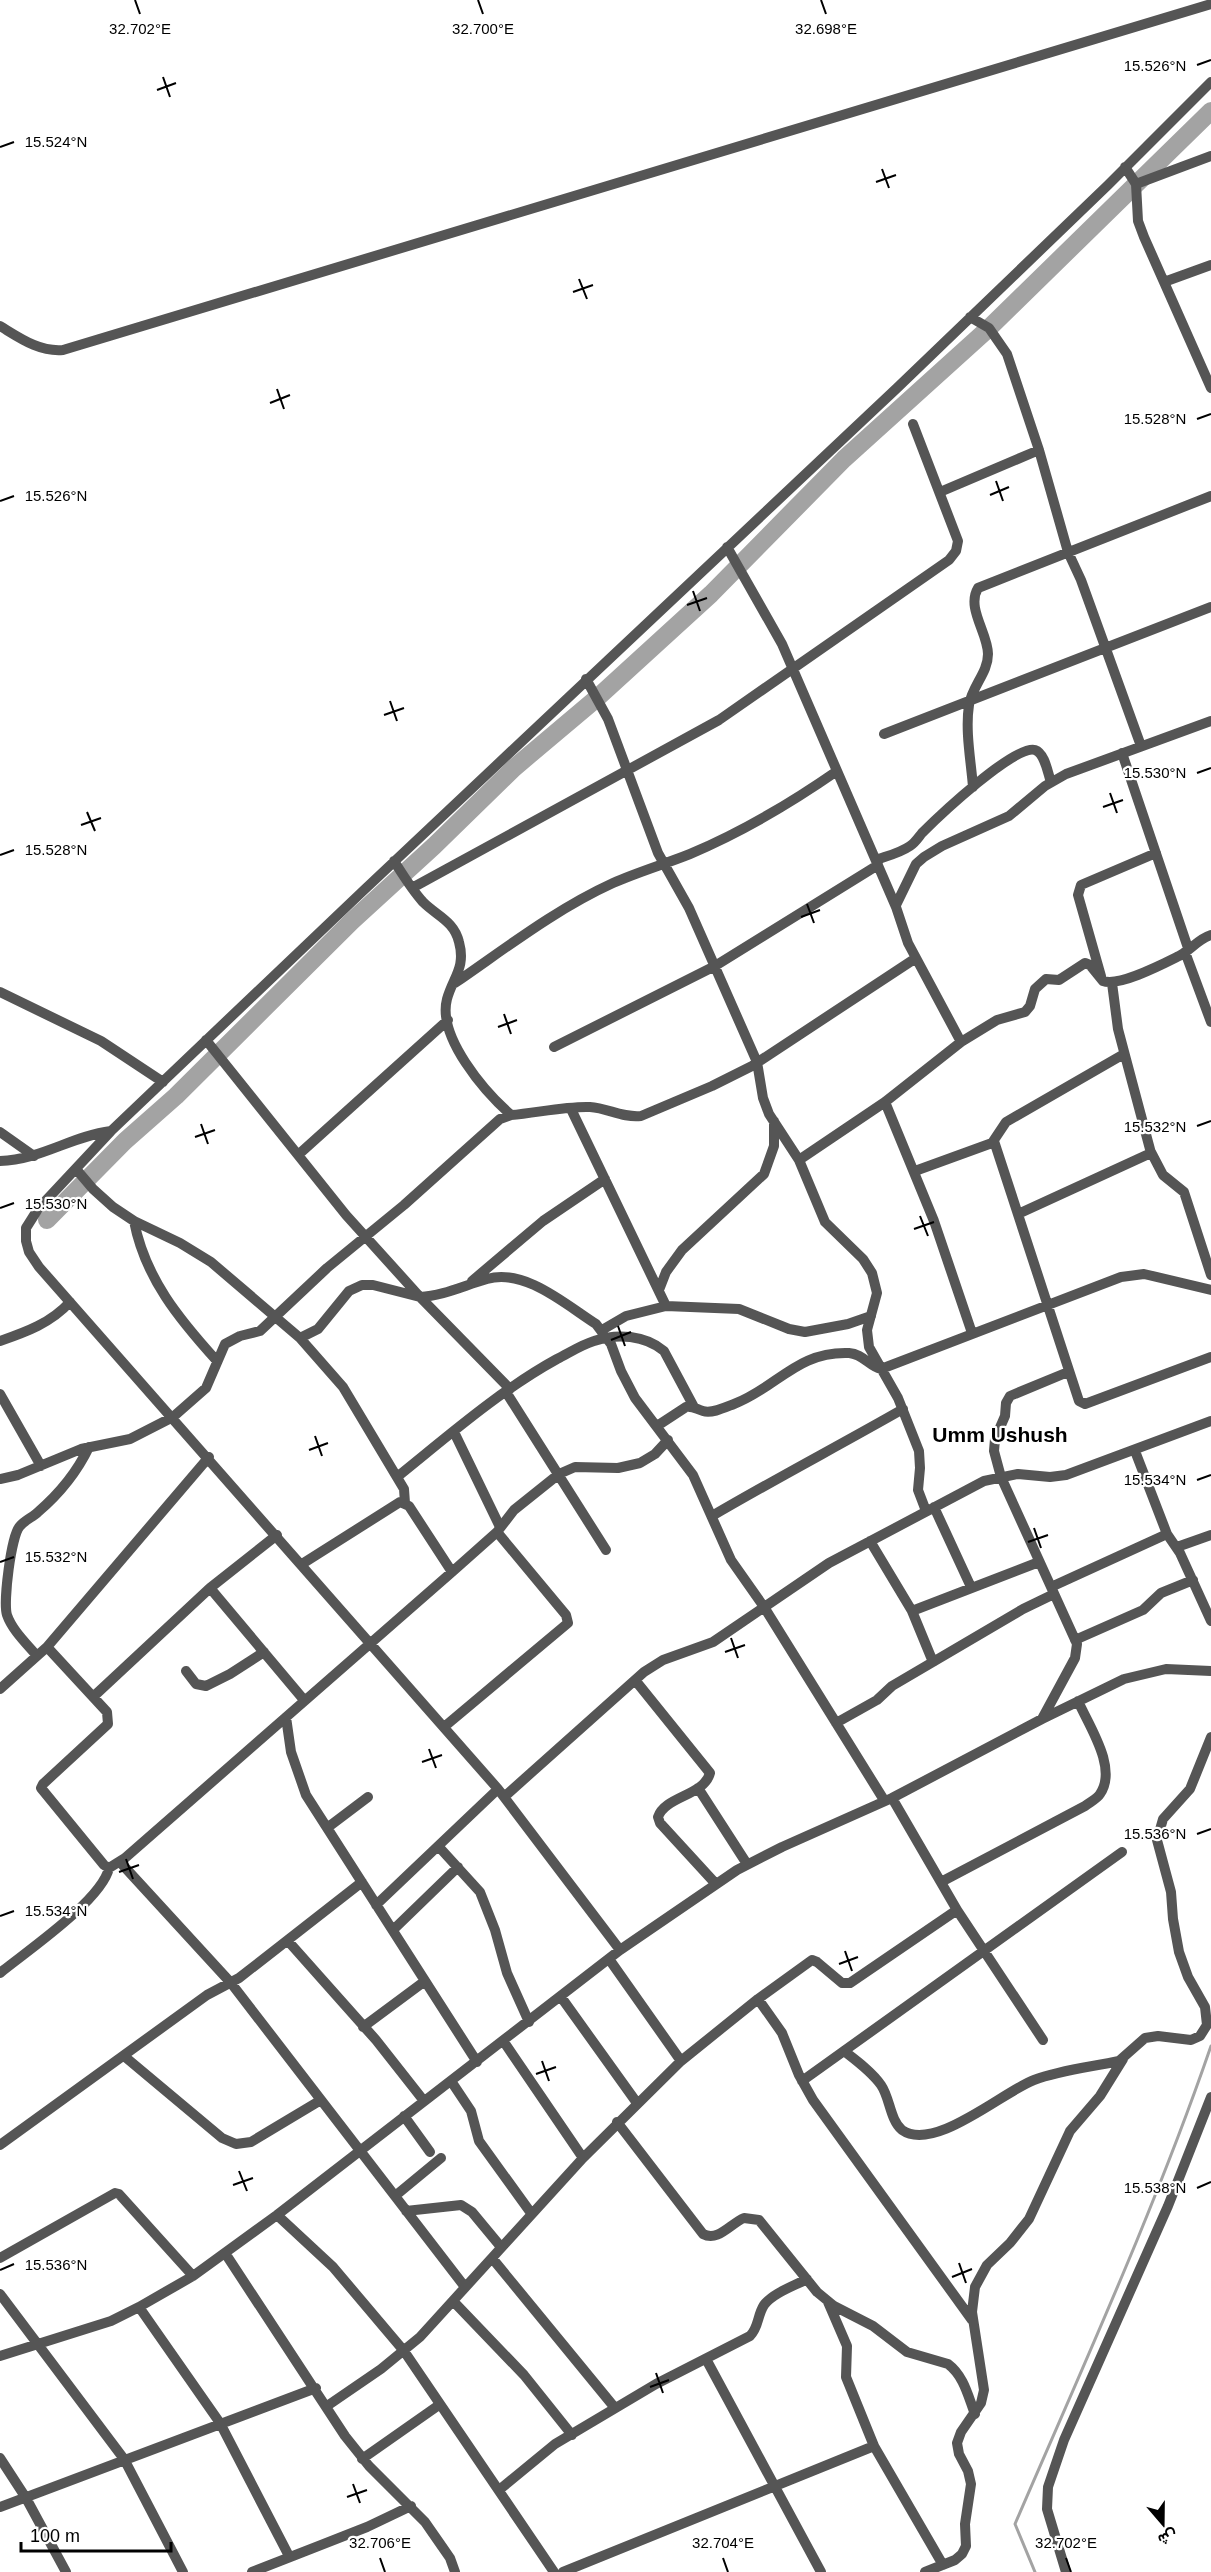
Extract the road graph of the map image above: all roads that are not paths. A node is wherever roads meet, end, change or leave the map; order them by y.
1 (1211, 4) edge
2 (1211, 82) edge
3 (1211, 156) edge
4 (1125, 168) junction
5 (1136, 184) junction
6 (1211, 265) edge
7 (1164, 282) junction
8 (970, 317) junction
9 (0, 326) edge
10 (1210, 384) edge
11 (913, 424) dead end
12 (1039, 450) junction
13 (940, 492) junction
14 (1211, 495) edge
15 (727, 547) junction
16 (1068, 552) junction
17 (1211, 607) edge
18 (1105, 647) junction
19 (793, 670) junction
20 (586, 679) junction
21 (970, 701) junction
22 (1211, 721) edge
23 (884, 735) dead end
24 (1141, 746) junction
25 (1122, 753) junction
26 (837, 771) junction
27 (628, 772) junction
28 (1051, 782) junction
29 (973, 787) junction
30 (1156, 853) junction
31 (394, 861) junction
32 (877, 862) junction
33 (664, 864) junction
34 (412, 888) junction
35 (896, 905) junction
36 (1211, 935) edge
37 (1187, 950) junction
38 (916, 958) junction
39 (715, 966) junction
40 (1107, 982) junction
41 (455, 983) junction
42 (0, 993) edge
43 (448, 1020) junction
44 (1211, 1022) edge
45 (206, 1040) junction
46 (961, 1042) junction
47 (554, 1047) dead end
48 (1124, 1054) junction
49 (758, 1062) junction
50 (163, 1082) junction
51 (885, 1102) junction
52 (571, 1109) junction
53 (511, 1115) junction
54 (774, 1121) junction
55 (111, 1131) junction
56 (0, 1132) edge
57 (994, 1142) junction
58 (1151, 1152) junction
59 (298, 1155) junction
60 (34, 1156) junction
61 (799, 1160) junction
62 (0, 1161) edge
63 (76, 1169) junction
64 (915, 1171) junction
65 (605, 1179) junction
66 (1018, 1214) junction
67 (135, 1221) junction
68 (366, 1238) junction
69 (1211, 1275) edge
70 (468, 1285) junction
71 (658, 1290) junction
72 (1211, 1290) edge
73 (420, 1297) junction
74 (70, 1302) junction
75 (1048, 1305) junction
76 (666, 1306) junction
77 (871, 1316) junction
78 (273, 1317) junction
79 (604, 1334) junction
80 (972, 1334) junction
81 (300, 1338) junction
82 (0, 1341) edge
83 (1211, 1357) edge
84 (217, 1361) junction
85 (881, 1369) junction
86 (1068, 1372) junction
87 (508, 1390) junction
88 (0, 1394) edge
89 (694, 1407) junction
90 (903, 1409) junction
91 (173, 1417) junction
92 (1211, 1421) edge
93 (657, 1426) junction
94 (454, 1432) junction
95 (668, 1440) junction
96 (89, 1447) junction
97 (1135, 1451) junction
98 (208, 1457) junction
99 (41, 1466) junction
100 (559, 1474) junction
101 (397, 1477) junction
102 (1001, 1477) junction
103 (0, 1479) edge
104 (405, 1503) junction
105 (930, 1509) junction
106 (712, 1516) junction
107 (499, 1529) junction
108 (1167, 1534) junction
109 (277, 1535) junction
110 (1211, 1535) edge
111 (870, 1541) junction
112 (1177, 1547) junction
113 (606, 1550) dead end
114 (1039, 1562) junction
115 (302, 1564) junction
116 (452, 1572) junction
117 (1193, 1580) junction
118 (971, 1587) junction
119 (210, 1588) junction
120 (1052, 1590) junction
121 (764, 1607) junction
122 (912, 1611) junction
123 (1211, 1621) edge
124 (1075, 1640) junction
125 (371, 1644) junction
126 (47, 1647) junction
127 (264, 1652) junction
128 (37, 1656) junction
129 (933, 1662) junction
130 (186, 1671) dead end
131 (1211, 1671) edge
132 (635, 1680) junction
133 (0, 1689) edge
134 (93, 1697) junction
135 (304, 1700) junction
136 (1078, 1701) junction
137 (286, 1717) junction
138 (1042, 1719) junction
139 (836, 1723) junction
140 (444, 1727) junction
141 (1211, 1737) edge
142 (698, 1788) junction
143 (501, 1793) junction
144 (368, 1797) dead end
145 (888, 1799) junction
146 (327, 1828) junction
147 (439, 1847) junction
148 (1122, 1852) dead end
149 (120, 1862) junction
150 (747, 1864) junction
151 (458, 1867) junction
152 (109, 1868) junction
153 (362, 1882) junction
154 (941, 1882) junction
155 (715, 1883) junction
156 (376, 1905) junction
157 (957, 1910) junction
158 (393, 1930) junction
159 (288, 1941) junction
160 (620, 1950) junction
161 (983, 1950) junction
162 (609, 1959) junction
163 (0, 1973) edge
164 (425, 1981) junction
165 (231, 1983) junction
166 (561, 1997) junction
167 (758, 1999) junction
168 (529, 2022) junction
169 (363, 2027) junction
170 (1043, 2040) dead end
171 (504, 2042) junction
172 (844, 2051) junction
173 (124, 2056) junction
174 (1123, 2059) junction
175 (681, 2061) junction
176 (477, 2062) junction
177 (451, 2081) junction
178 (802, 2081) junction
179 (1211, 2097) edge
180 (321, 2100) junction
181 (424, 2101) junction
182 (637, 2103) junction
183 (405, 2116) junction
184 (617, 2122) junction
185 (0, 2145) edge
186 (360, 2151) junction
187 (430, 2152) dead end
188 (441, 2158) dead end
189 (583, 2158) junction
190 (395, 2196) junction
191 (406, 2211) junction
192 (531, 2213) junction
193 (277, 2215) junction
194 (501, 2247) junction
195 (225, 2253) junction
196 (0, 2258) edge
197 (492, 2258) junction
198 (193, 2276) junction
199 (807, 2279) junction
200 (465, 2287) junction
201 (0, 2294) edge
202 (453, 2301) junction
203 (828, 2302) junction
204 (140, 2307) junction
205 (973, 2321) junction
206 (39, 2342) junction
207 (404, 2351) junction
208 (0, 2356) edge
209 (706, 2359) junction
210 (316, 2388) junction
211 (439, 2405) junction
212 (327, 2406) junction
213 (615, 2408) junction
214 (975, 2414) junction
215 (220, 2423) junction
216 (572, 2435) junction
217 (874, 2446) junction
218 (0, 2458) edge
219 (124, 2459) junction
220 (362, 2459) junction
221 (774, 2486) junction
222 (499, 2490) junction
223 (26, 2498) junction
224 (411, 2506) junction
225 (0, 2507) edge
226 (290, 2556) junction
227 (943, 2565) junction
228 (256, 2571) edge
229 (66, 2572) edge
230 (183, 2572) edge
231 (455, 2572) edge
232 (554, 2572) edge
233 (563, 2572) edge
234 (821, 2572) edge
235 (925, 2572) edge
236 (1066, 2572) edge

1 - 9 street
2 - 4 street
3 - 5 street
4 - 5 street
4 - 8 street
5 - 7 street
6 - 7 street
7 - 10 street
8 - 12 street
8 - 15 street
11 - 13 street
12 - 13 street
12 - 16 street
13 - 19 street
14 - 16 street
15 - 19 street
15 - 20 street
16 - 18 street
16 - 21 street
17 - 18 street
18 - 21 street
18 - 24 street
19 - 26 street
19 - 27 street
20 - 27 street
20 - 31 street
21 - 23 street
21 - 29 street
22 - 24 street
24 - 25 street
25 - 28 street
25 - 30 street
26 - 32 street
26 - 33 street
27 - 33 street
27 - 34 street
28 - 29 street
28 - 35 street
29 - 32 street
30 - 37 street
30 - 40 street
31 - 34 street
31 - 45 street
32 - 35 street
32 - 39 street
33 - 39 street
33 - 41 street
34 - 41 street
35 - 38 street
36 - 37 street
37 - 40 street
37 - 44 street
38 - 46 street
38 - 49 street
39 - 47 street
39 - 49 street
40 - 46 street
40 - 48 street
41 - 43 street
42 - 50 street
43 - 53 street
43 - 59 street
45 - 50 street
45 - 59 street
46 - 51 street
48 - 57 street
48 - 58 street
49 - 52 street
49 - 54 street
50 - 55 street
51 - 61 street
51 - 64 street
52 - 53 street
52 - 65 street
53 - 68 street
54 - 61 street
54 - 71 street
55 - 60 street
55 - 63 street
56 - 60 street
57 - 64 street
57 - 66 street
58 - 66 street
58 - 69 street
59 - 68 street
60 - 62 street
61 - 77 street
63 - 67 street
63 - 74 street
64 - 80 street
65 - 70 street
65 - 71 street
66 - 75 street
67 - 78 street
67 - 84 street
68 - 73 street
68 - 78 street
70 - 73 street
70 - 79 street
71 - 76 street
72 - 75 street
73 - 81 street
73 - 87 street
74 - 82 street
74 - 91 street
75 - 80 street
75 - 86 street
76 - 77 street
76 - 79 street
77 - 85 street
78 - 81 street
78 - 84 street
79 - 87 street
79 - 89 street
79 - 93 street
80 - 85 street
81 - 101 street
83 - 86 street
84 - 91 street
85 - 89 street
85 - 90 street
86 - 102 street
87 - 94 street
87 - 100 street
88 - 99 street
89 - 93 street
90 - 105 street
90 - 106 street
91 - 96 street
91 - 98 street
92 - 97 street
93 - 95 street
94 - 101 street
94 - 107 street
95 - 100 street
95 - 106 street
96 - 99 street
96 - 128 street
97 - 102 street
97 - 108 street
98 - 109 street
98 - 126 street
99 - 103 street
100 - 107 street
100 - 113 street
101 - 104 street
102 - 105 street
102 - 114 street
104 - 115 street
104 - 116 street
105 - 111 street
105 - 118 street
106 - 121 street
107 - 116 street
107 - 140 street
108 - 112 street
108 - 120 street
109 - 115 street
109 - 119 street
110 - 112 street
111 - 121 street
111 - 122 street
112 - 117 street
114 - 118 street
114 - 120 street
115 - 125 street
116 - 125 street
117 - 123 street
117 - 124 street
118 - 122 street
119 - 127 street
119 - 134 street
120 - 124 street
120 - 129 street
121 - 132 street
121 - 139 street
122 - 129 street
124 - 138 street
125 - 135 street
125 - 140 street
126 - 128 street
126 - 134 street
127 - 130 street
127 - 135 street
128 - 133 street
129 - 139 street
131 - 136 street
132 - 142 street
132 - 143 street
134 - 152 street
135 - 137 street
136 - 138 street
136 - 154 street
137 - 146 street
137 - 149 street
138 - 145 street
139 - 145 street
140 - 143 street
141 - 174 street
142 - 150 street
142 - 155 street
143 - 147 street
143 - 160 street
144 - 146 street
145 - 150 street
145 - 154 street
146 - 153 street
147 - 151 street
147 - 156 street
148 - 161 street
149 - 152 street
149 - 165 street
150 - 155 street
151 - 158 street
151 - 168 street
152 - 163 street
153 - 156 street
153 - 159 street
154 - 157 street
155 - 160 street
156 - 158 street
157 - 161 street
157 - 167 street
158 - 164 street
159 - 165 street
159 - 169 street
160 - 162 street
161 - 170 street
161 - 172 street
162 - 166 street
162 - 175 street
164 - 169 street
164 - 176 street
165 - 173 street
165 - 180 street
166 - 168 street
166 - 182 street
167 - 175 street
167 - 178 street
168 - 171 street
169 - 181 street
171 - 176 street
171 - 189 street
172 - 174 street
172 - 178 street
173 - 180 street
173 - 185 street
174 - 205 street
175 - 182 street
176 - 177 street
177 - 181 street
177 - 192 street
178 - 205 street
179 - 236 street
180 - 186 street
181 - 183 street
182 - 184 street
183 - 186 street
183 - 187 street
184 - 189 street
184 - 199 street
186 - 190 street
186 - 193 street
188 - 190 street
189 - 192 street
190 - 191 street
191 - 194 street
191 - 200 street
192 - 194 street
193 - 195 street
193 - 207 street
194 - 197 street
195 - 198 street
195 - 210 street
196 - 198 street
197 - 200 street
197 - 213 street
198 - 204 street
199 - 203 street
199 - 209 street
200 - 202 street
201 - 206 street
202 - 207 street
202 - 216 street
203 - 214 street
203 - 217 street
204 - 206 street
204 - 215 street
205 - 214 street
206 - 208 street
206 - 219 street
207 - 211 street
207 - 212 street
209 - 213 street
209 - 221 street
210 - 212 street
210 - 215 street
211 - 220 street
211 - 222 street
212 - 220 street
213 - 216 street
214 - 227 street
215 - 219 street
215 - 226 street
216 - 222 street
217 - 221 street
217 - 227 street
218 - 223 street
219 - 223 street
219 - 230 street
220 - 224 street
221 - 233 street
221 - 234 street
222 - 232 street
223 - 225 street
223 - 229 street
224 - 226 street
224 - 231 street
226 - 228 street
227 - 235 street

